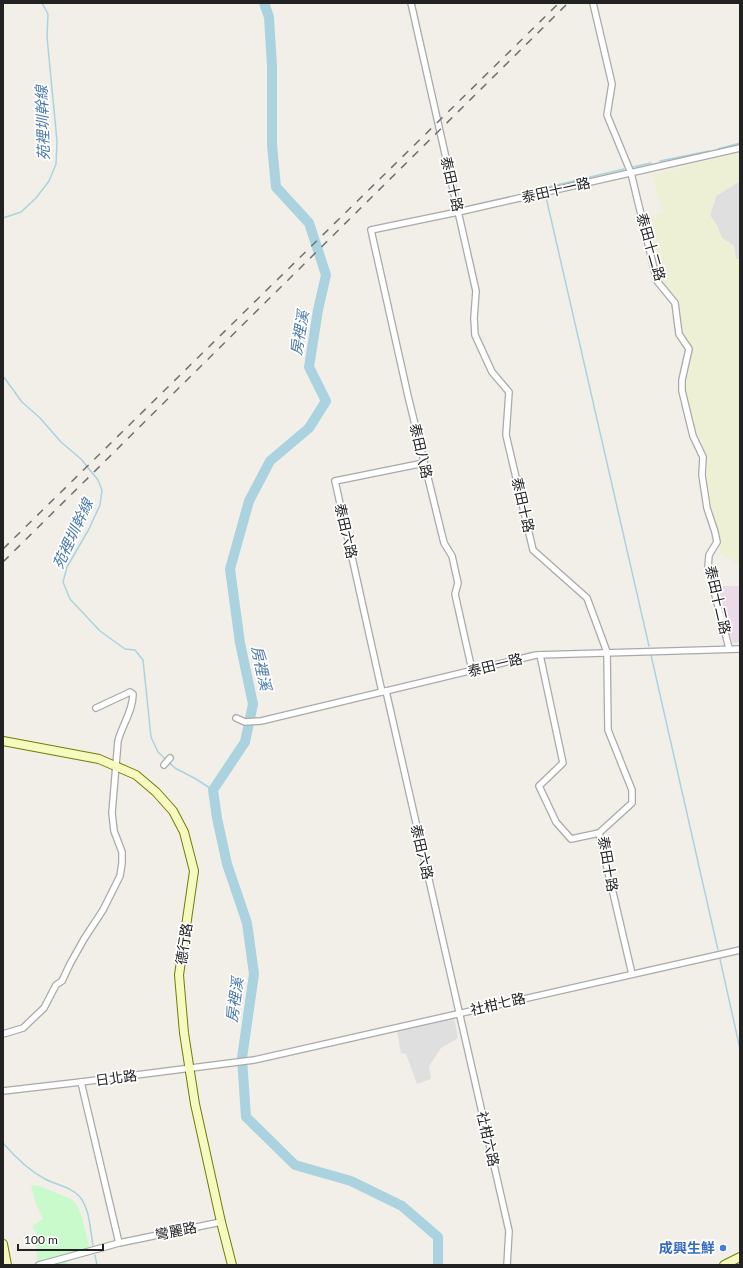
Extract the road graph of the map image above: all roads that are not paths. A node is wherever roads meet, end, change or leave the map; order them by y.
1 (411, 3) edge
2 (593, 3) edge
3 (740, 148) edge
4 (630, 173) junction
5 (458, 212) junction
6 (371, 230) joint
7 (424, 463) junction
8 (729, 648) junction
9 (740, 649) edge
10 (607, 652) junction
11 (540, 654) junction
12 (472, 670) junction
13 (384, 691) junction
14 (96, 708) dead end
15 (236, 718) dead end
16 (3, 741) edge
17 (170, 758) dead end
18 (164, 765) dead end
19 (116, 766) junction
20 (599, 833) junction
21 (740, 950) edge
22 (632, 974) junction
23 (459, 1013) junction
24 (3, 1034) edge
25 (228, 1062) joint
26 (190, 1068) junction
27 (81, 1082) junction
28 (3, 1091) edge
29 (221, 1222) junction
30 (119, 1242) junction
31 (3, 1244) edge
32 (740, 1257) edge
33 (7, 1265) edge
34 (39, 1265) edge
35 (232, 1265) edge
36 (507, 1265) edge
37 (724, 1265) edge

1 - 5 street, 泰田十路
2 - 4 street, 泰田十二路
3 - 4 street, 泰田十一路
4 - 5 street, 泰田十一路
4 - 8 street, 泰田十二路
5 - 6 street, 泰田十一路
5 - 10 street, 泰田十路
6 - 7 street, 泰田八路
7 - 12 street, 泰田八路
7 - 13 street, 泰田六路
8 - 9 street, 泰田一路
8 - 10 street, 泰田一路
10 - 11 street, 泰田一路
10 - 20 street, 泰田十路
11 - 12 street, 泰田一路
11 - 20 street
12 - 13 street, 泰田一路
13 - 15 street, 泰田一路
13 - 23 street, 泰田六路
14 - 19 street
16 - 19 street, 德行路
17 - 18 street
19 - 24 street
19 - 26 street, 德行路
20 - 22 street, 泰田十路
21 - 22 street, 社柑七路
22 - 23 street, 社柑七路
23 - 25 street, 社柑七路
23 - 36 street, 社柑六路
25 - 26 street, 日北路
26 - 27 street, 日北路
26 - 29 street, 德行路
27 - 28 street, 日北路
27 - 30 street
29 - 30 street, 彎麗路
29 - 35 street, 德行路
30 - 34 street, 彎麗路
31 - 33 street
32 - 37 street

